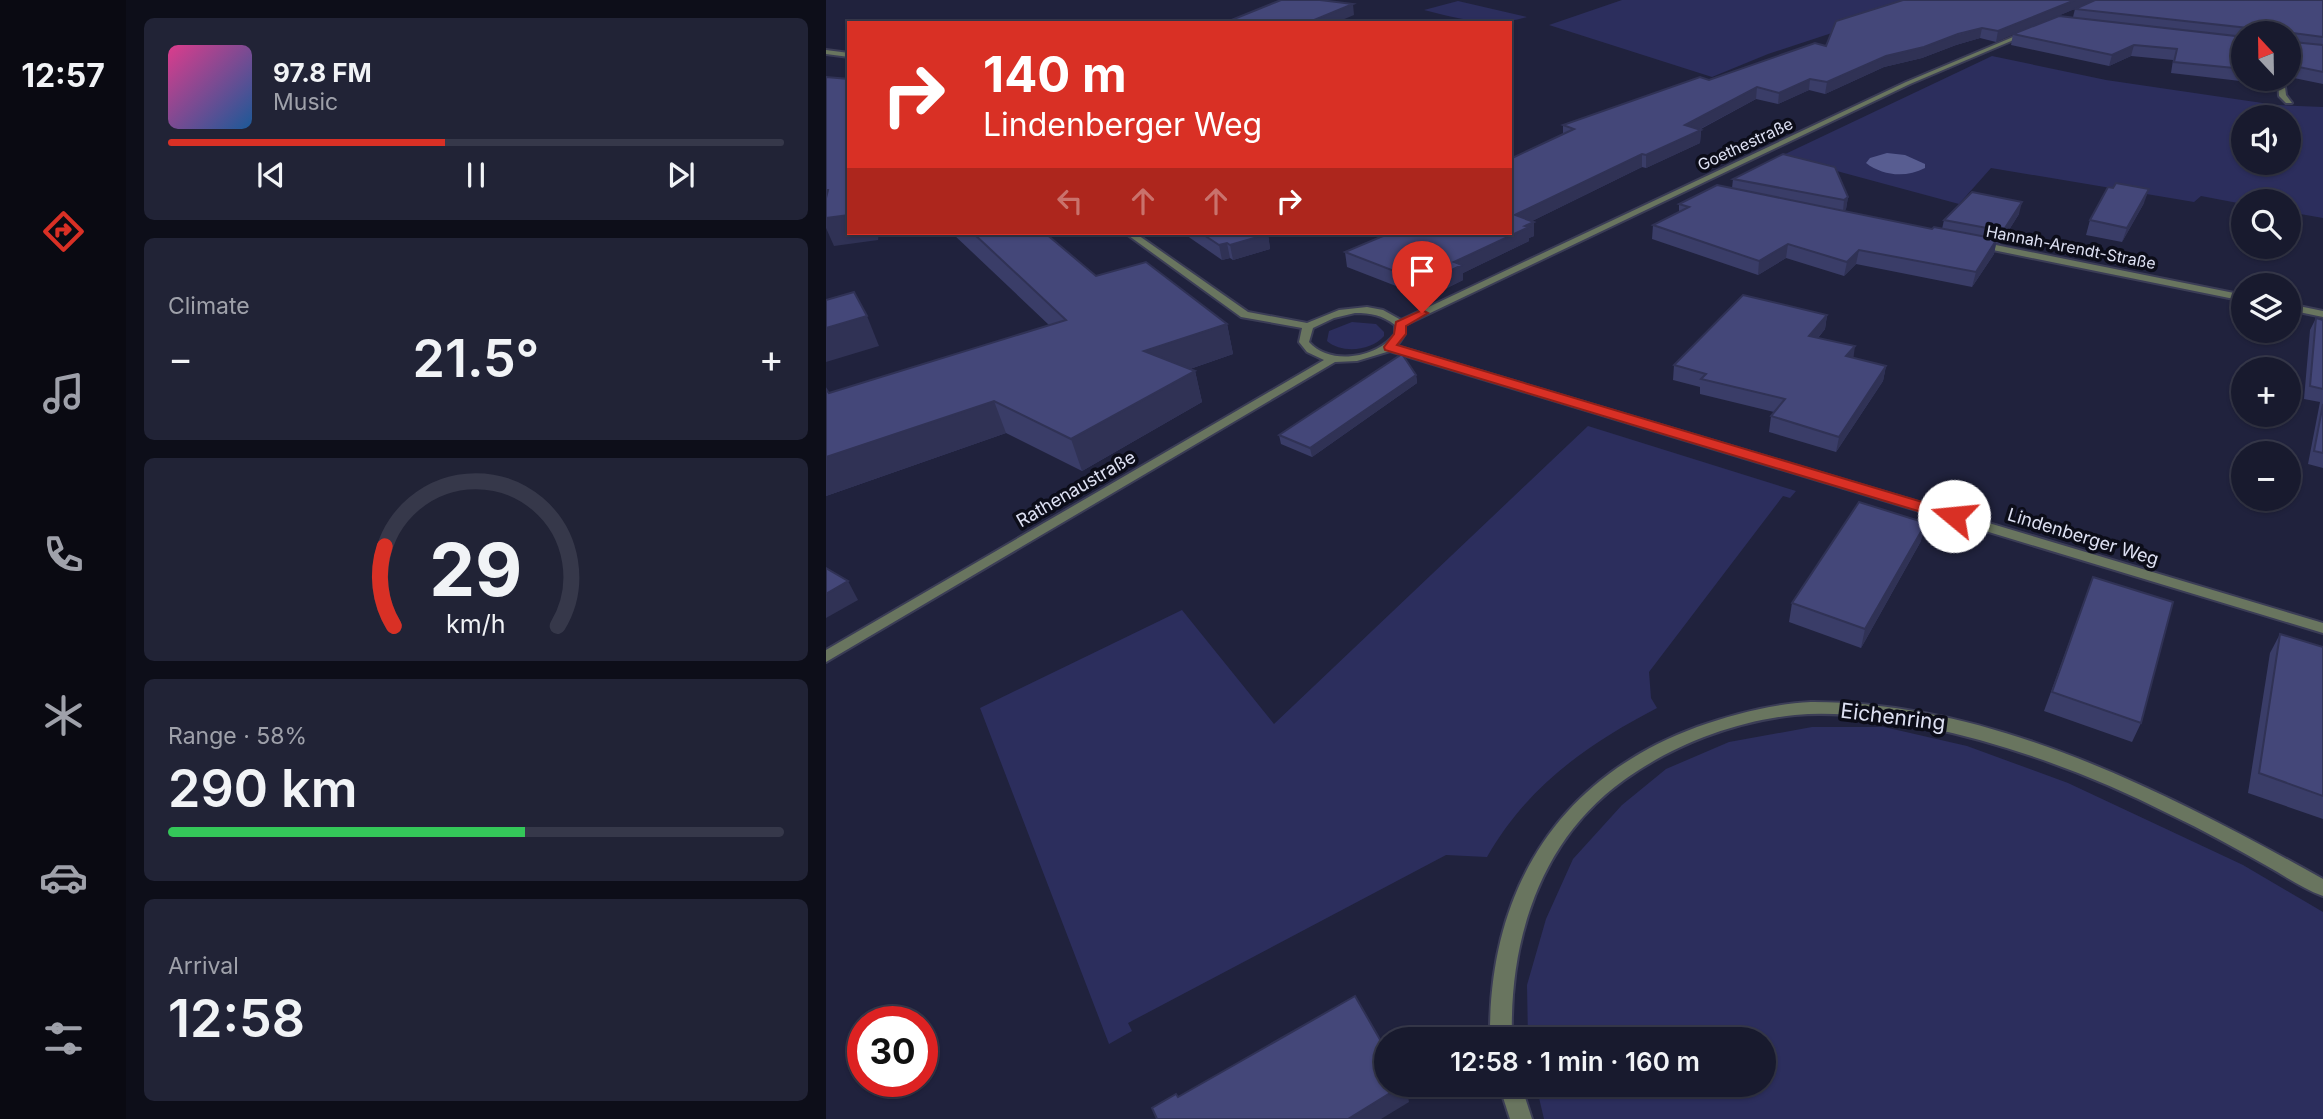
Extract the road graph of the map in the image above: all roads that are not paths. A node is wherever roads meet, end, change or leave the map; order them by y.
1 (2031, 32) edge
2 (826, 52) edge
3 (847, 55) edge
4 (2282, 91) edge
5 (2289, 101) dead end
6 (1686, 187) junction
7 (1713, 192) edge
8 (1132, 235) edge
9 (1968, 243) edge
10 (2231, 295) edge
11 (2301, 309) edge
12 (2323, 314) edge
13 (1400, 324) junction
14 (1308, 326) junction
15 (1390, 347) junction
16 (1345, 358) junction
17 (2323, 628) edge
18 (826, 657) edge
19 (2323, 888) edge
20 (1500, 1027) edge
21 (1514, 1097) edge
22 (1521, 1119) edge

1 - 6 street, Goethestraße
2 - 3 street
4 - 5 street
6 - 7 street
6 - 13 street, Goethestraße
8 - 14 street
9 - 10 street, Hannah-Arendt-Straße
11 - 12 street
13 - 14 street
13 - 15 street
14 - 16 street
15 - 16 street
15 - 17 street, Lindenberger Weg
16 - 18 street, Rathenaustraße
19 - 20 street, Eichenring
21 - 22 street

